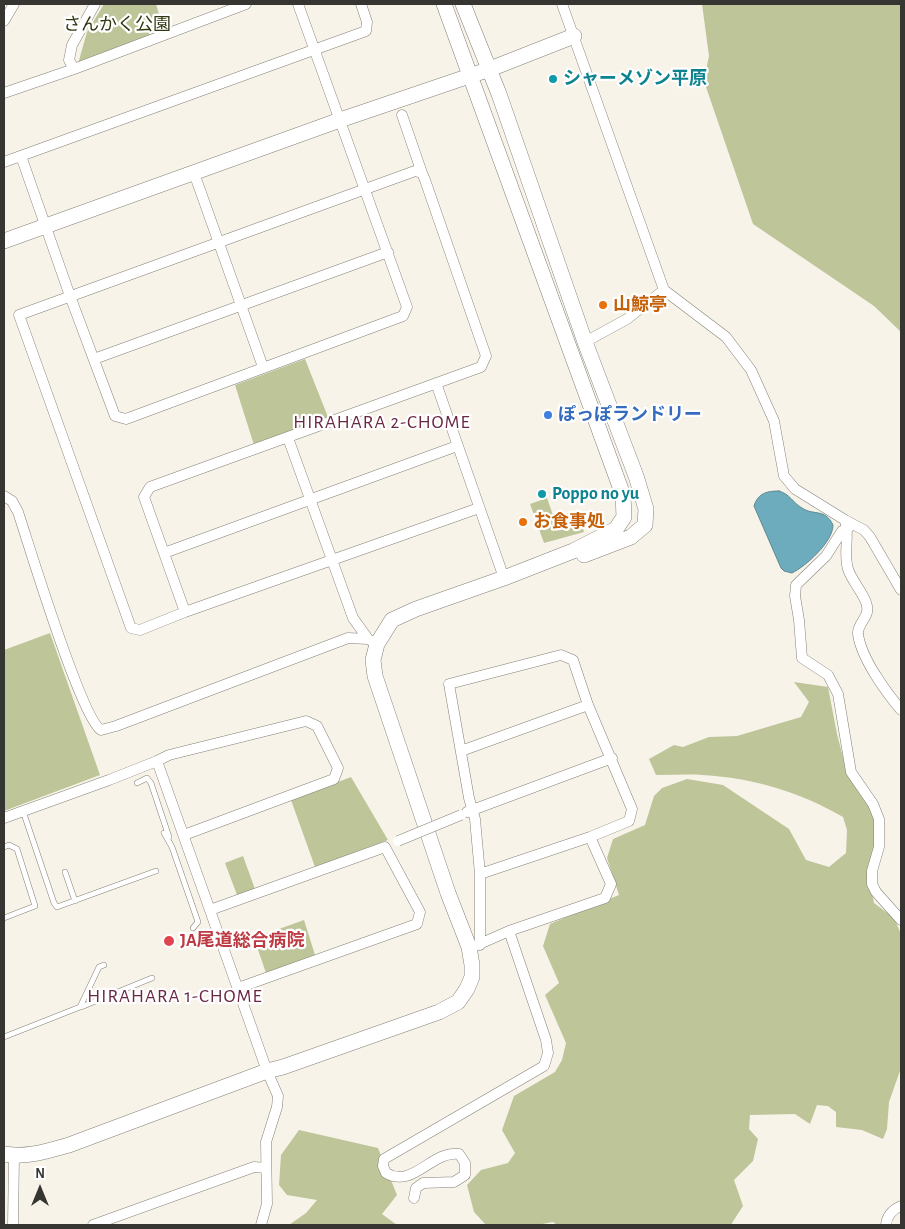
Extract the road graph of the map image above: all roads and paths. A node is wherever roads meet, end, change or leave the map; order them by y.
1 (14, 4) edge
2 (95, 4) edge
3 (298, 4) edge
4 (361, 4) edge
5 (444, 4) edge
6 (463, 4) edge
7 (562, 4) edge
8 (241, 5) edge
9 (4, 21) edge
10 (574, 36) junction
11 (314, 48) junction
12 (74, 69) junction
13 (490, 69) junction
14 (469, 75) junction
15 (4, 93) edge
16 (402, 115) dead end
17 (340, 120) junction
18 (21, 156) junction
19 (4, 162) edge
20 (194, 173) junction
21 (422, 173) junction
22 (365, 189) junction
23 (46, 226) junction
24 (4, 242) edge
25 (219, 244) junction
26 (388, 252) junction
27 (664, 290) junction
28 (70, 296) junction
29 (240, 306) junction
30 (585, 342) junction
31 (94, 359) junction
32 (263, 368) junction
33 (436, 383) junction
34 (611, 414) junction
35 (595, 419) junction
36 (288, 438) junction
37 (457, 446) junction
38 (4, 496) edge
39 (310, 500) junction
40 (480, 508) junction
41 (846, 525) junction
42 (164, 553) junction
43 (333, 560) junction
44 (504, 578) junction
45 (901, 590) edge
46 (185, 612) junction
47 (372, 642) junction
48 (588, 705) junction
49 (901, 710) edge
50 (461, 751) junction
51 (612, 758) junction
52 (157, 761) junction
53 (137, 782) dead end
54 (472, 809) junction
55 (23, 811) junction
56 (4, 818) edge
57 (164, 833) dead end
58 (184, 835) junction
59 (590, 837) junction
60 (4, 847) edge
61 (172, 847) junction
62 (385, 847) junction
63 (156, 871) dead end
64 (65, 872) dead end
65 (480, 874) junction
66 (75, 901) junction
67 (210, 910) junction
68 (4, 918) edge
69 (901, 920) edge
70 (193, 928) dead end
71 (509, 931) junction
72 (475, 946) junction
73 (104, 965) dead end
74 (152, 978) dead end
75 (238, 988) junction
76 (80, 1007) junction
77 (4, 1037) edge
78 (267, 1071) junction
79 (9, 1155) edge
80 (266, 1168) junction
81 (414, 1198) dead end
82 (901, 1206) edge
83 (13, 1225) edge
84 (93, 1225) edge
85 (261, 1225) edge
86 (886, 1225) edge

1 - 9 street
2 - 12 street
3 - 11 street
4 - 11 street
5 - 14 street
6 - 13 street
7 - 10 street
8 - 12 street
10 - 13 street
10 - 27 street
11 - 17 street
11 - 18 street
12 - 15 street
13 - 14 street
13 - 30 street
14 - 17 street
14 - 35 street
16 - 21 street
17 - 20 street
17 - 22 street
18 - 19 street
18 - 23 street
20 - 23 street
20 - 25 street
21 - 22 street
21 - 33 street
22 - 25 street
22 - 26 street
23 - 24 street
23 - 28 street
25 - 28 street
25 - 29 street
26 - 29 street
26 - 32 street
27 - 30 street
27 - 41 street
28 - 31 street
28 - 46 street
29 - 31 street
29 - 32 street
30 - 34 street
31 - 32 street
33 - 36 street
33 - 37 street
34 - 35 street
34 - 44 street
35 - 44 street
36 - 39 street
36 - 42 street
37 - 39 street
37 - 40 street
38 - 47 street
39 - 42 street
39 - 43 street
40 - 43 street
40 - 44 street
41 - 45 street
41 - 49 street
41 - 69 street
42 - 46 street
43 - 46 street
43 - 47 street
44 - 47 street
47 - 72 street
48 - 50 street
48 - 50 street
48 - 51 street
50 - 54 street
51 - 54 street
51 - 59 street
52 - 55 street
52 - 58 street
52 - 58 street
53 - 61 lane
54 - 62 street, bridge
54 - 65 street
55 - 56 street
55 - 66 lane
57 - 61 lane
58 - 67 street
59 - 65 street
59 - 71 street
60 - 68 lane
61 - 70 lane
62 - 67 street
62 - 75 street
63 - 66 lane
64 - 66 lane
65 - 72 street
67 - 75 street
71 - 72 street
71 - 81 street
72 - 78 street
73 - 76 lane
74 - 76 lane
75 - 78 street
76 - 77 lane
78 - 79 street
78 - 80 street
79 - 83 street
80 - 84 street
80 - 85 street
82 - 86 street

